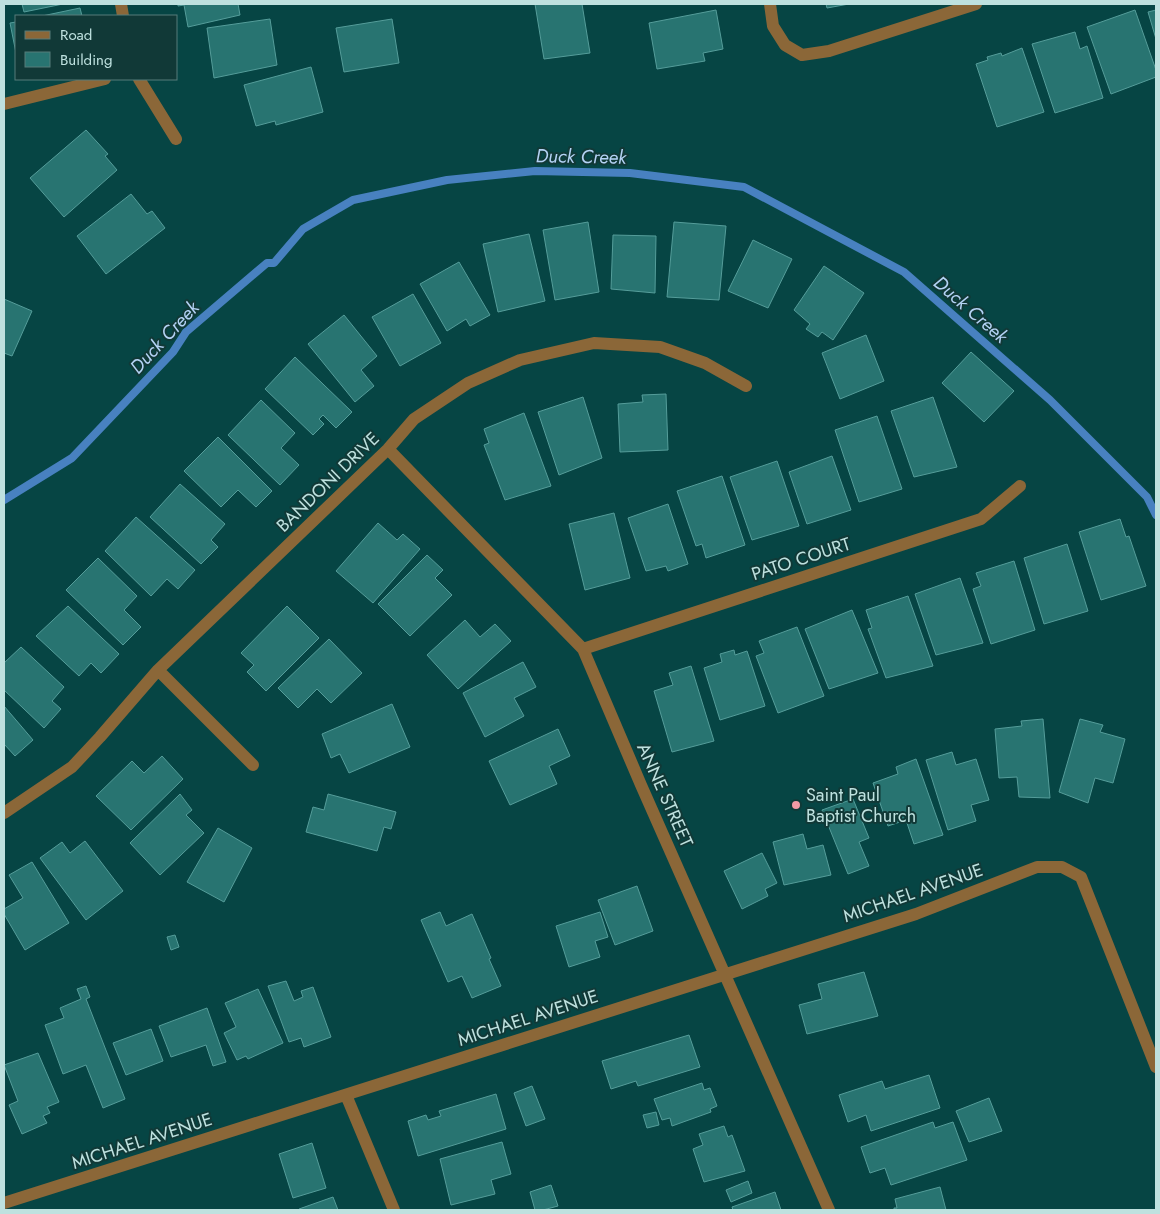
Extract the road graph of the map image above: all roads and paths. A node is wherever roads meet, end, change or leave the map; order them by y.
1 (770, 4) edge
2 (976, 4) edge
3 (101, 80) edge
4 (140, 80) edge
5 (4, 104) edge
6 (176, 140) dead end
7 (746, 386) dead end
8 (388, 449) junction
9 (1020, 486) dead end
10 (583, 649) junction
11 (158, 670) junction
12 (253, 765) dead end
13 (4, 813) edge
14 (724, 974) junction
15 (1156, 1067) edge
16 (346, 1095) junction
17 (4, 1204) edge
18 (394, 1210) edge
19 (829, 1210) edge

1 - 2 street
3 - 5 street
4 - 6 street
7 - 8 street, BANDONI DRIVE
8 - 10 street, ANNE STREET
8 - 11 street, BANDONI DRIVE
9 - 10 street, PATO COURT
10 - 14 street, ANNE STREET
11 - 12 street
11 - 13 street, BANDONI DRIVE
14 - 15 street, MICHAEL AVENUE
14 - 16 street, MICHAEL AVENUE
14 - 19 street, ANNE STREET
16 - 17 street, MICHAEL AVENUE
16 - 18 street

